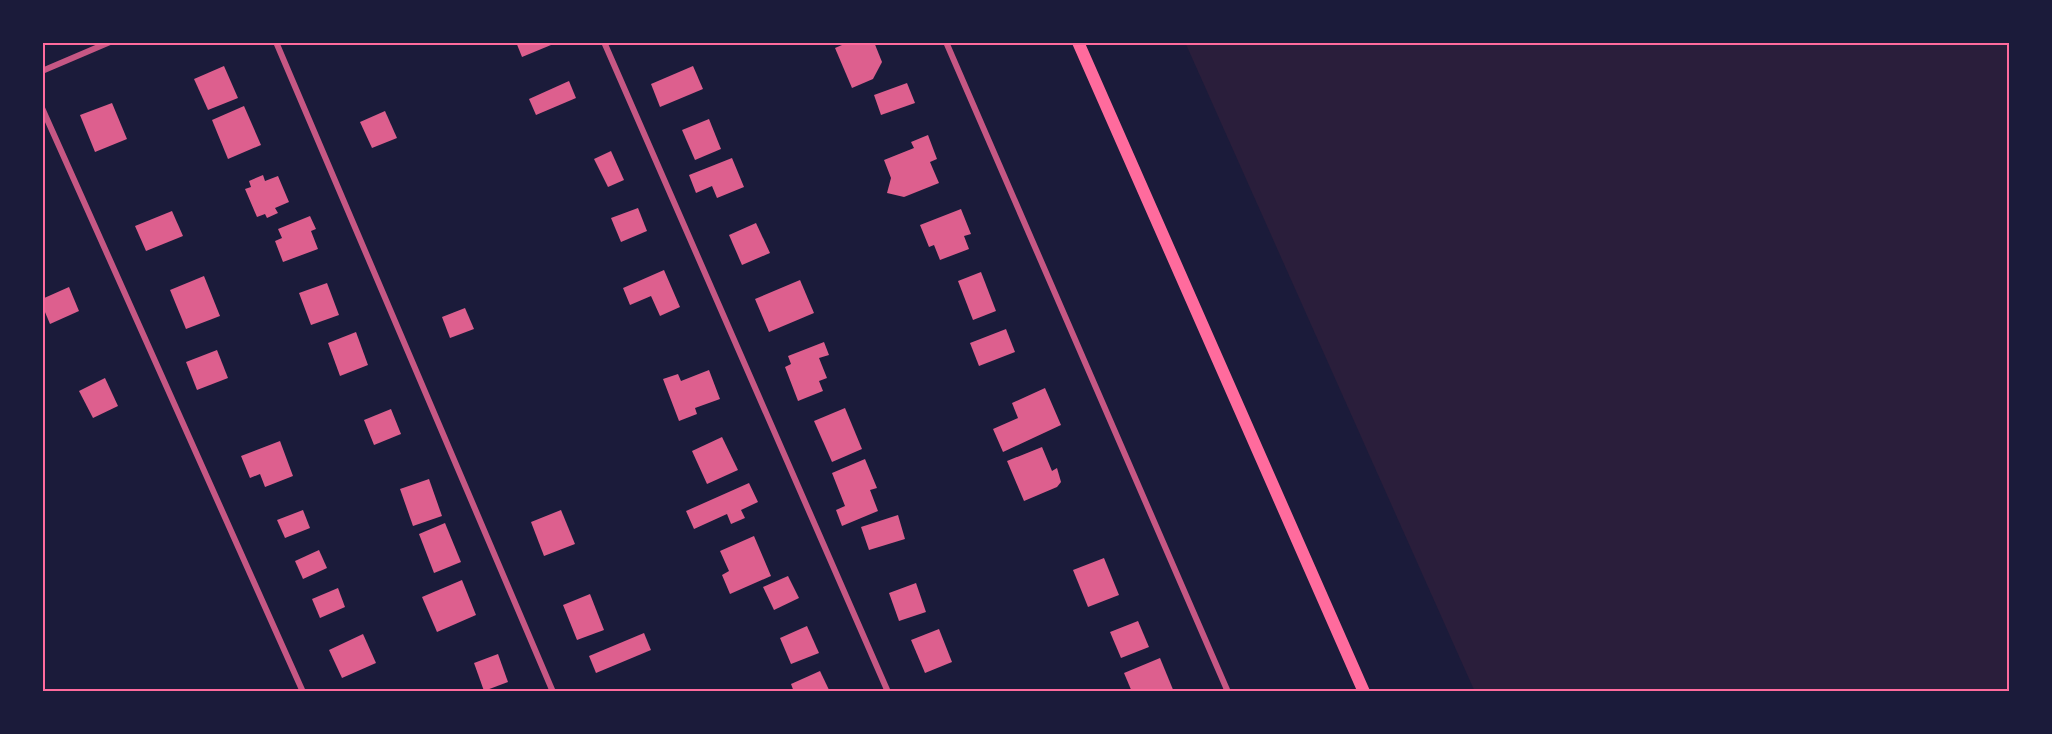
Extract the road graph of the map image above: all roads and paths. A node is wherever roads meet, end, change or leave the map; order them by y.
1 (110, 42) edge
2 (276, 42) edge
3 (604, 42) edge
4 (946, 42) edge
5 (1078, 42) edge
6 (42, 71) edge
7 (42, 108) edge
8 (303, 692) edge
9 (553, 692) edge
10 (888, 692) edge
11 (1228, 692) edge
12 (1364, 692) edge

1 - 6 street
2 - 9 street
3 - 10 street
4 - 11 street
5 - 12 main road
7 - 8 street

